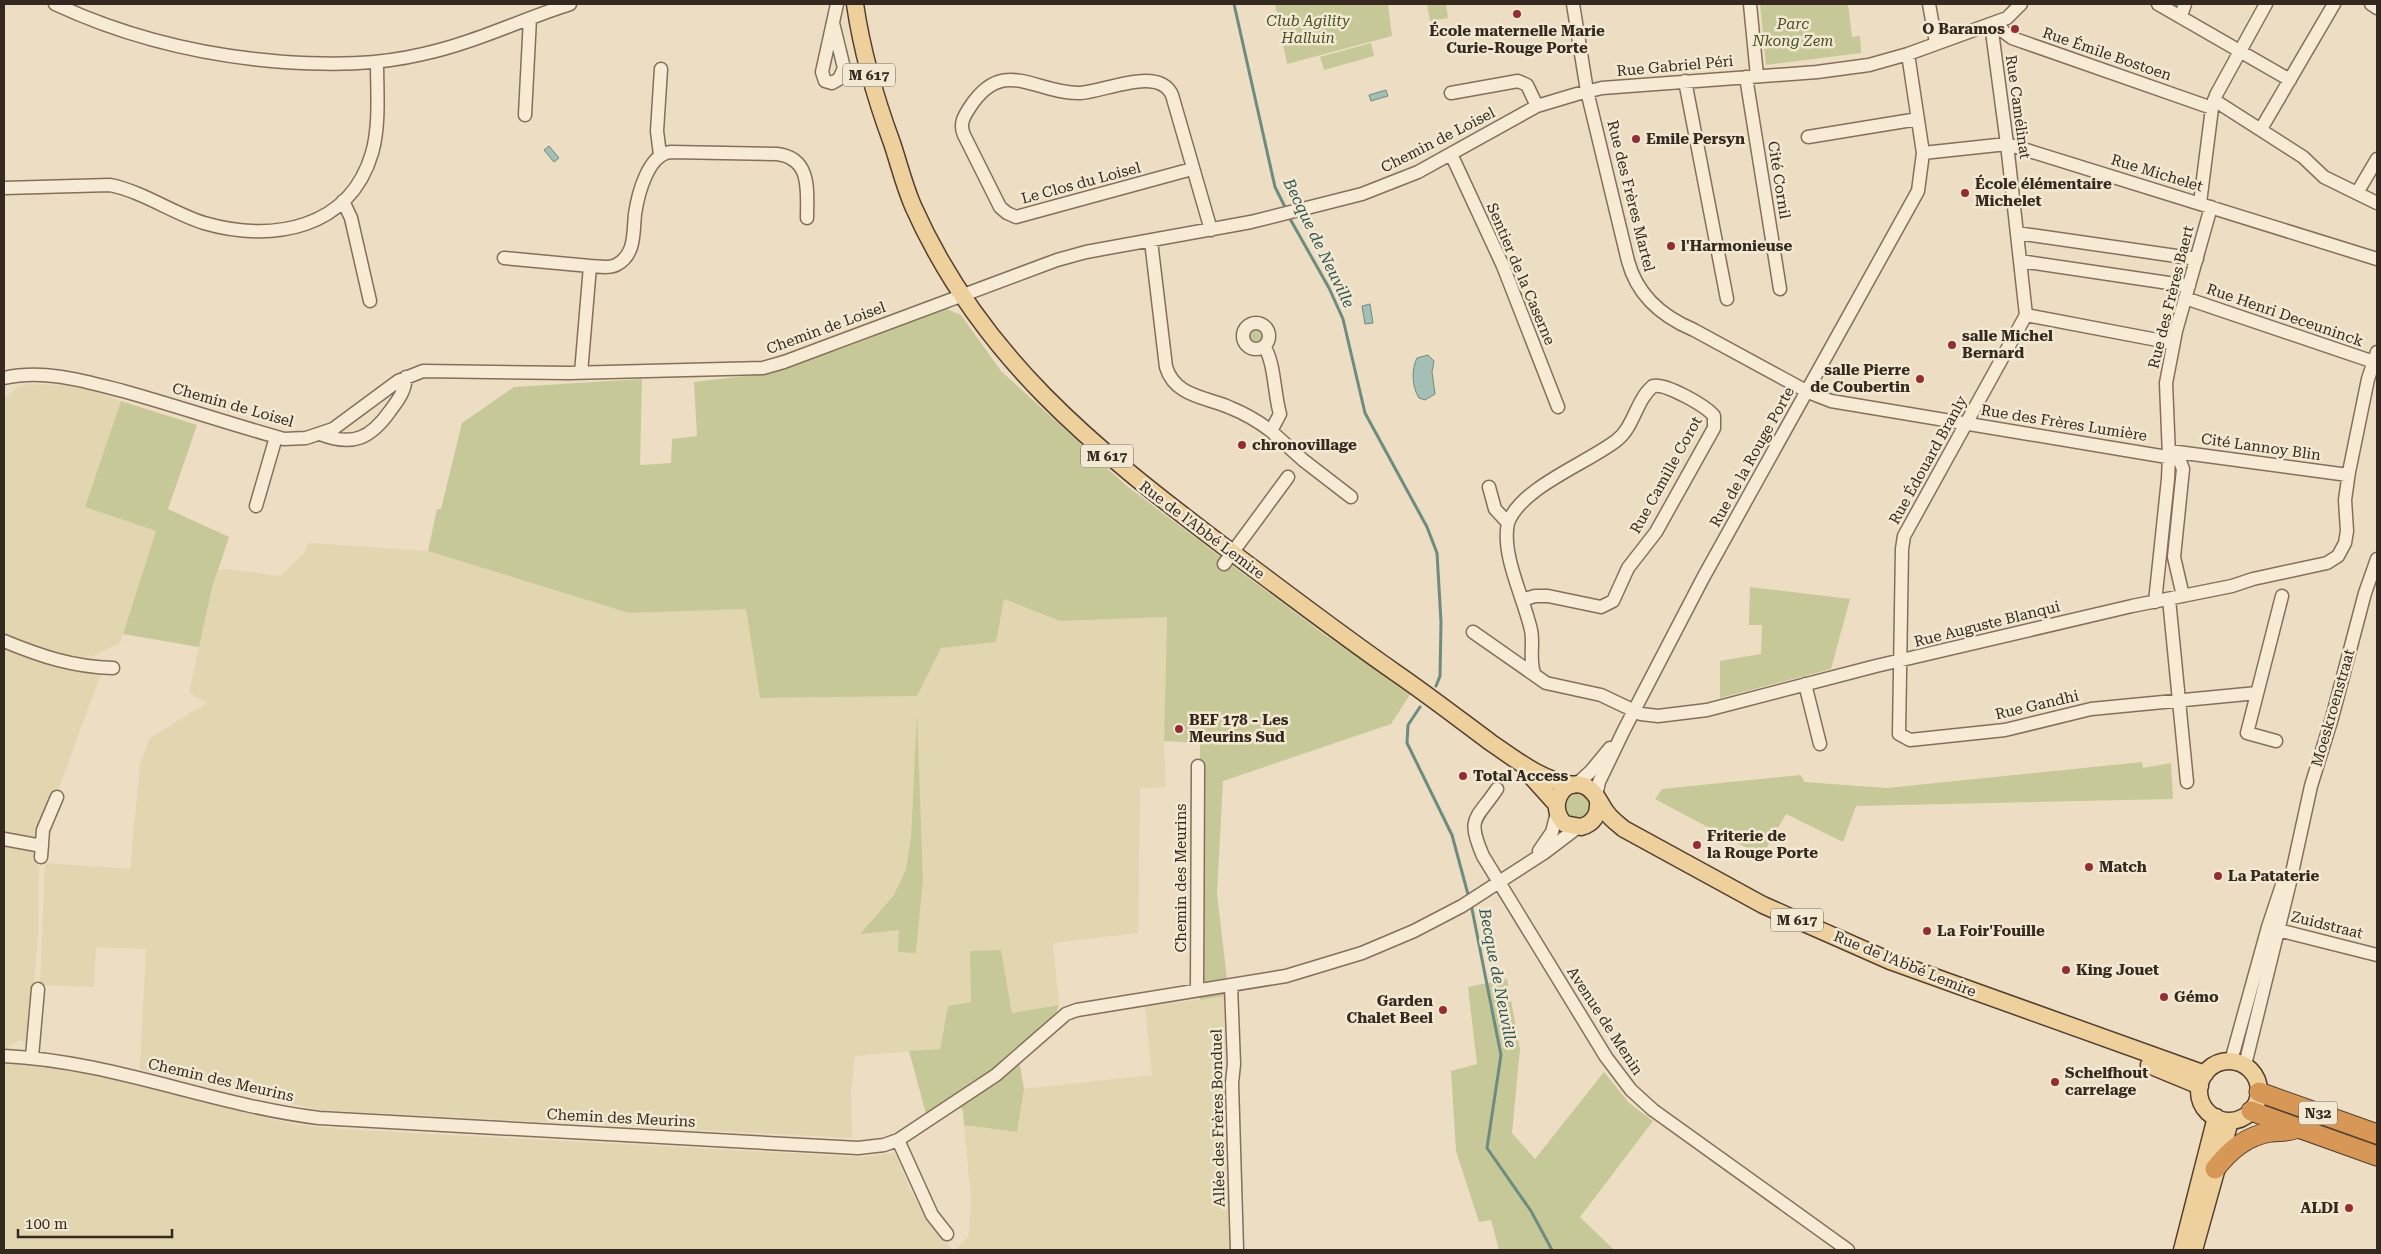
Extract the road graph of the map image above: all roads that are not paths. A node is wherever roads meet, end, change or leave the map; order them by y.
1 (55, 4) edge
2 (563, 4) edge
3 (837, 4) edge
4 (855, 4) edge
5 (1573, 4) edge
6 (1750, 4) edge
7 (1929, 4) edge
8 (2022, 4) edge
9 (2158, 4) edge
10 (2185, 4) edge
11 (2266, 4) edge
12 (2334, 4) edge
13 (2371, 4) edge
14 (2377, 8) edge
15 (2181, 16) junction
16 (530, 18) junction
17 (833, 23) dead end
18 (1994, 23) junction
19 (1936, 43) junction
20 (2240, 51) junction
21 (1908, 54) junction
22 (377, 62) junction
23 (661, 69) dead end
24 (1752, 76) junction
25 (2290, 80) junction
26 (1685, 81) junction
27 (1587, 91) junction
28 (1451, 93) dead end
29 (2213, 104) junction
30 (1538, 106) junction
31 (524, 115) dead end
32 (1918, 119) junction
33 (2261, 129) junction
34 (1808, 137) dead end
35 (2007, 144) junction
36 (1924, 153) junction
37 (1451, 154) junction
38 (660, 155) junction
39 (2377, 159) edge
40 (1192, 169) junction
41 (4, 188) edge
42 (2357, 193) junction
43 (344, 201) junction
44 (2377, 203) edge
45 (2206, 205) junction
46 (807, 218) dead end
47 (1211, 230) junction
48 (2017, 233) junction
49 (1151, 241) junction
50 (504, 258) dead end
51 (2377, 258) edge
52 (2197, 260) junction
53 (2020, 261) junction
54 (590, 266) junction
55 (2189, 286) junction
56 (1780, 289) dead end
57 (967, 293) junction
58 (2185, 298) junction
59 (1728, 299) dead end
60 (370, 301) dead end
61 (2026, 315) junction
62 (2173, 343) junction
63 (1264, 346) dead end
64 (2375, 357) edge
65 (581, 373) junction
66 (406, 376) junction
67 (4, 378) edge
68 (1808, 392) junction
69 (1558, 407) dead end
70 (1966, 424) junction
71 (1271, 431) junction
72 (320, 434) junction
73 (276, 436) junction
74 (2169, 453) junction
75 (2348, 475) junction
76 (1288, 477) dead end
77 (1489, 487) dead end
78 (1351, 497) dead end
79 (256, 506) dead end
80 (1508, 523) junction
81 (1231, 554) junction
82 (2377, 559) edge
83 (2183, 596) junction
84 (2282, 596) dead end
85 (2169, 599) junction
86 (1522, 600) junction
87 (2154, 602) junction
88 (1473, 632) dead end
89 (4, 641) edge
90 (1899, 662) junction
91 (112, 668) dead end
92 (1534, 673) junction
93 (1805, 684) junction
94 (2257, 693) junction
95 (2179, 701) junction
96 (1634, 711) junction
97 (1624, 730) junction
98 (2276, 741) dead end
99 (1820, 744) dead end
100 (1520, 763) junction
101 (1198, 766) dead end
102 (2187, 782) dead end
103 (1574, 785) junction
104 (1497, 789) dead end
105 (57, 797) dead end
106 (1597, 799) junction
107 (1556, 809) junction
108 (1582, 826) junction
109 (4, 839) edge
110 (1530, 861) junction
111 (1499, 883) junction
112 (2272, 928) junction
113 (2377, 955) edge
114 (1231, 986) junction
115 (38, 990) dead end
116 (1197, 990) junction
117 (4, 1056) edge
118 (32, 1057) junction
119 (2238, 1063) junction
120 (2202, 1080) junction
121 (2259, 1092) junction
122 (2251, 1111) junction
123 (2223, 1119) junction
124 (2299, 1128) junction
125 (2377, 1134) edge
126 (898, 1140) junction
127 (2377, 1156) edge
128 (2215, 1169) junction
129 (947, 1234) dead end
130 (1237, 1250) edge
131 (1848, 1250) edge
132 (2182, 1250) edge
133 (2194, 1250) edge

1 - 22 street
2 - 16 street
3 - 17 street
4 - 57 main road, Rue de l'Abbé Lemire / M 617
5 - 27 street, Rue des Frères Martel
6 - 24 street, Cité Cornil
7 - 19 street
8 - 18 street, Rue Gabriel Péri
9 - 15 street
10 - 15 street
11 - 20 street
12 - 25 street
13 - 14 street
15 - 20 street
16 - 22 street
16 - 31 street
18 - 19 street, Rue Gabriel Péri
18 - 29 street, Rue Émile Bostoen
18 - 35 street, Rue Camélinat
19 - 21 street, Rue Gabriel Péri
20 - 25 street
20 - 29 street
21 - 24 street, Rue Gabriel Péri
21 - 32 street, Rue de la Rouge Porte
22 - 43 street
23 - 38 street
24 - 26 street, Rue Gabriel Péri
24 - 56 street, Cité Cornil
25 - 33 street
26 - 27 street, Rue Gabriel Péri
26 - 59 street
27 - 30 street, Chemin de Loisel
27 - 68 street, Rue des Frères Martel
28 - 30 street
29 - 33 street, Rue Émile Bostoen
29 - 45 street, Rue des Frères Baert
30 - 37 street, Chemin de Loisel
32 - 34 street
32 - 36 street, Rue de la Rouge Porte
33 - 42 street, Rue Émile Bostoen
35 - 36 street, Rue Michelet
35 - 45 street, Rue Michelet
35 - 48 street, Rue Camélinat
36 - 68 street, Rue de la Rouge Porte
37 - 47 street, Chemin de Loisel
37 - 69 street, Sentier de la Caserne
38 - 46 street
38 - 54 street
39 - 42 street
40 - 40 street, Le Clos du Loisel
40 - 47 street, Le Clos du Loisel
41 - 43 street
42 - 44 street, Rue Émile Bostoen
43 - 60 street
45 - 51 street, Rue Michelet
45 - 52 street, Rue des Frères Baert
47 - 49 street, Chemin de Loisel
48 - 52 street
48 - 53 street, Rue Camélinat
49 - 57 street, Chemin de Loisel
49 - 71 street
50 - 54 street
52 - 55 street, Rue des Frères Baert
53 - 55 street
53 - 61 street, Rue Camélinat
54 - 65 street
55 - 58 street, Rue des Frères Baert
57 - 65 street, Chemin de Loisel
57 - 81 main road, Rue de l'Abbé Lemire / M 617
58 - 62 street, Rue des Frères Baert
58 - 64 street, Rue Henri Deceuninck
61 - 62 street
61 - 70 street, Rue Édouard Branly
62 - 74 street, Rue des Frères Baert
63 - 71 street
64 - 75 street
65 - 66 street, Chemin de Loisel
66 - 72 street, Chemin de Loisel
66 - 72 street
67 - 73 street, Chemin de Loisel
68 - 70 street, Rue des Frères Lumière
68 - 96 street, Rue de la Rouge Porte
70 - 74 street, Rue des Frères Lumière
70 - 90 street, Rue Édouard Branly
71 - 78 street
72 - 73 street, Chemin de Loisel
73 - 79 street
74 - 75 street, Cité Lannoy Blin
74 - 83 street
74 - 87 street, Rue des Frères Baert
75 - 83 street, Rue Auguste Blanqui
76 - 81 street
77 - 80 street
80 - 86 street
80 - 86 street, Rue Camille Corot
81 - 100 main road, Rue de l'Abbé Lemire / M 617
82 - 112 street, Moeskroenstraat
83 - 85 street, Rue Auguste Blanqui
84 - 94 street
85 - 87 street, Rue Auguste Blanqui
85 - 95 street
86 - 92 street
87 - 90 street, Rue Auguste Blanqui
88 - 92 street, Rue Auguste Blanqui
89 - 91 street
90 - 93 street, Rue Auguste Blanqui
90 - 95 street, Rue Gandhi
92 - 96 street, Rue Auguste Blanqui
93 - 96 street, Rue Auguste Blanqui
93 - 99 street
94 - 95 street, Rue Gandhi
94 - 98 street
95 - 102 street
96 - 97 street, Rue de la Rouge Porte
97 - 103 street, Rue de la Rouge Porte
97 - 106 street, Rue de la Rouge Porte
100 - 103 main road, Rue de l'Abbé Lemire / M 617
100 - 107 main road, Rue de l'Abbé Lemire / M 617
101 - 116 street, Chemin des Meurins
103 - 106 main road, Rue de l'Abbé Lemire
103 - 107 main road
104 - 111 street, Avenue de Menin
105 - 109 street
106 - 108 main road
106 - 120 main road, Rue de l'Abbé Lemire / M 617
107 - 108 main road, Rue de l'Abbé Lemire
107 - 110 street, Chemin des Meurins
108 - 110 street, Chemin des Meurins
108 - 120 main road, Rue de l'Abbé Lemire / M 617
110 - 111 street, Chemin des Meurins
111 - 114 street, Chemin des Meurins
111 - 131 street, Avenue de Menin
112 - 113 street, Zuidstraat
112 - 119 street, Moeskroenstraat
114 - 116 street, Chemin des Meurins
114 - 130 street, Allée des Frères Bonduel
115 - 118 street
116 - 126 street, Chemin des Meurins
117 - 118 street, Chemin des Meurins
118 - 126 street, Chemin des Meurins
119 - 120 main road
119 - 121 main road
120 - 123 main road
121 - 122 main road
121 - 125 highway, N32
122 - 123 main road
122 - 124 highway, N32
123 - 128 main road
123 - 132 main road
124 - 127 highway, N32
124 - 128 highway
126 - 129 street
128 - 133 main road

